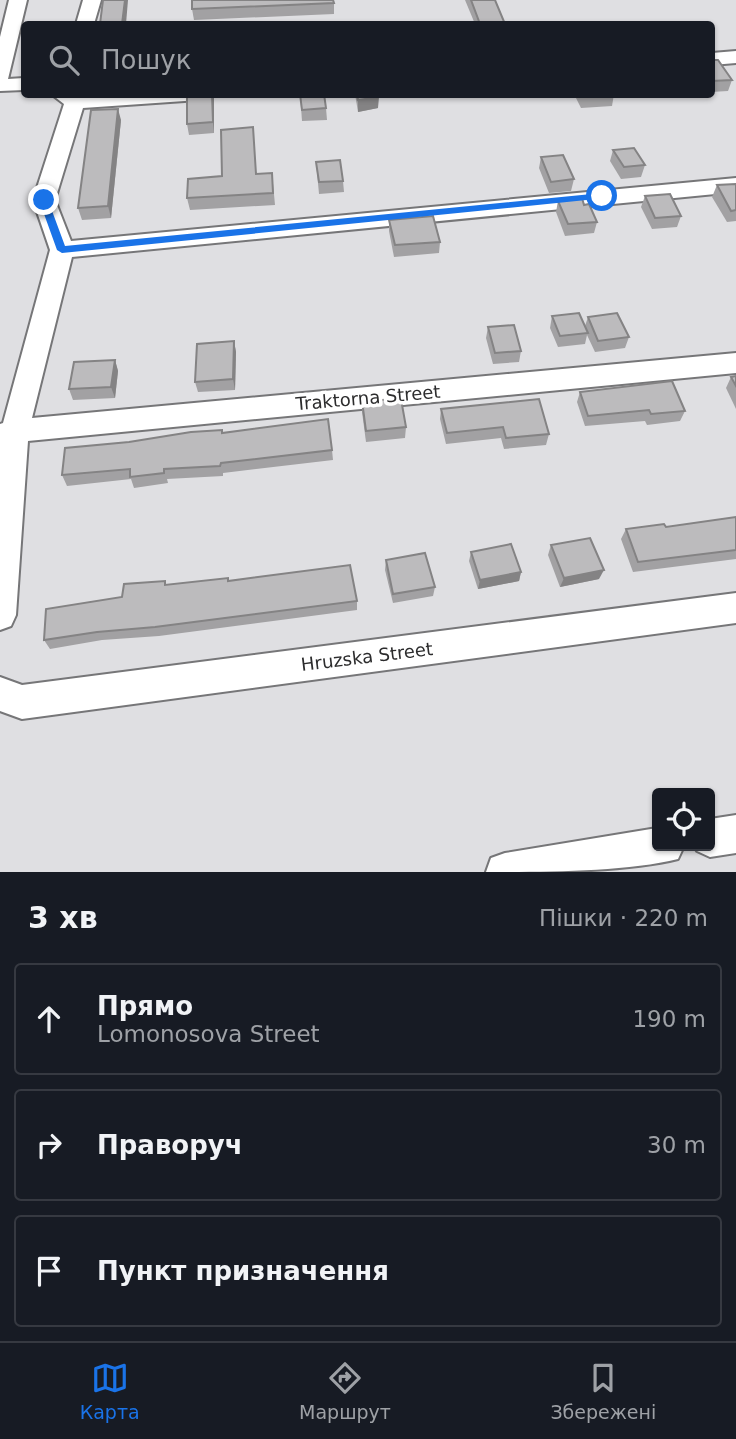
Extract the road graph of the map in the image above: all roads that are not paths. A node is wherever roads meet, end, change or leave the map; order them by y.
1 (18, 0) edge
2 (92, 0) edge
3 (102, 0) edge
4 (86, 21) edge
5 (736, 57) edge
6 (715, 59) edge
7 (0, 76) edge
8 (21, 84) edge
9 (0, 85) edge
10 (71, 98) edge
11 (736, 185) edge
12 (62, 250) junction
13 (736, 363) edge
14 (8, 433) edge
15 (736, 608) edge
16 (0, 615) edge
17 (0, 694) edge
18 (736, 834) edge
19 (715, 837) edge
20 (652, 848) edge
21 (505, 872) edge

1 - 7 street
2 - 3 street
2 - 4 street
5 - 6 street
8 - 9 street
10 - 12 street
11 - 12 street
12 - 14 street
13 - 14 street, Traktorna Street
14 - 16 street
15 - 17 street, Hruzska Street
18 - 19 street
20 - 21 street

